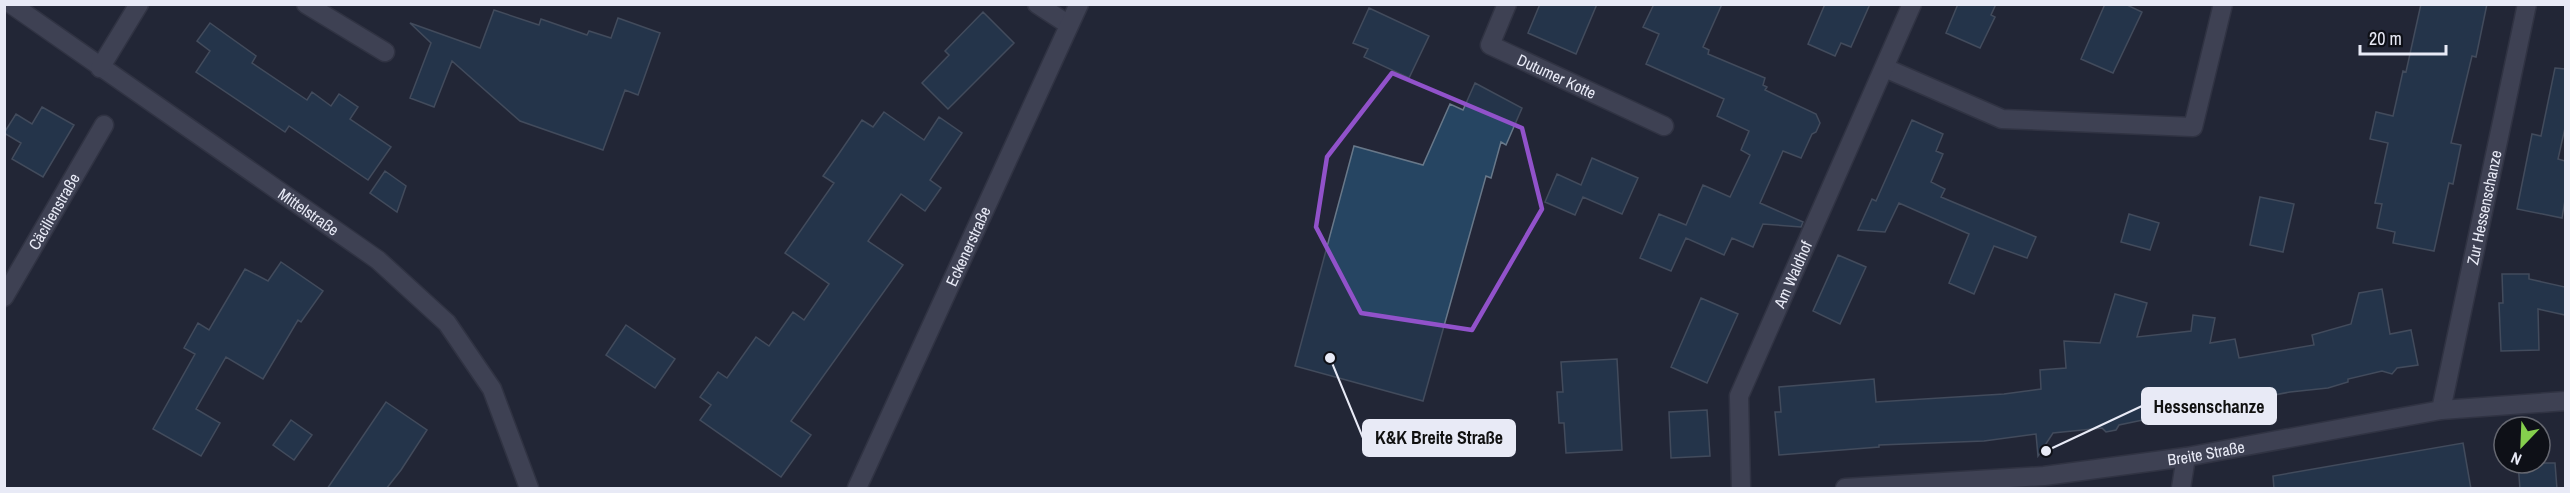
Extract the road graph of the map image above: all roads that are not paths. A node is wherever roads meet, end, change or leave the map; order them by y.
1 (11, 4) edge
2 (139, 4) edge
3 (306, 4) edge
4 (1037, 4) edge
5 (1079, 4) edge
6 (1507, 4) edge
7 (1912, 4) edge
8 (2223, 4) edge
9 (2527, 4) edge
10 (1069, 25) junction
11 (385, 52) dead end
12 (100, 68) junction
13 (1885, 68) junction
14 (104, 125) dead end
15 (1664, 126) dead end
16 (4, 297) edge
17 (2565, 401) edge
18 (2441, 410) junction
19 (2186, 457) junction
20 (529, 489) edge
21 (857, 489) edge
22 (1741, 489) edge
23 (1845, 489) edge
24 (2181, 489) edge

1 - 12 street, Mittelstraße
2 - 12 street
3 - 11 street
4 - 10 street
5 - 10 street, Eckenerstraße
6 - 15 street, Dutumer Kotte
7 - 13 street, Am Waldhof
8 - 13 street
9 - 18 street, Zur Hessenschanze
10 - 21 street, Eckenerstraße
12 - 20 street, Mittelstraße
13 - 22 street, Am Waldhof
14 - 16 street, Cäcilienstraße
17 - 18 street, Breite Straße
18 - 19 street, Breite Straße
19 - 23 street, Breite Straße
19 - 24 street

